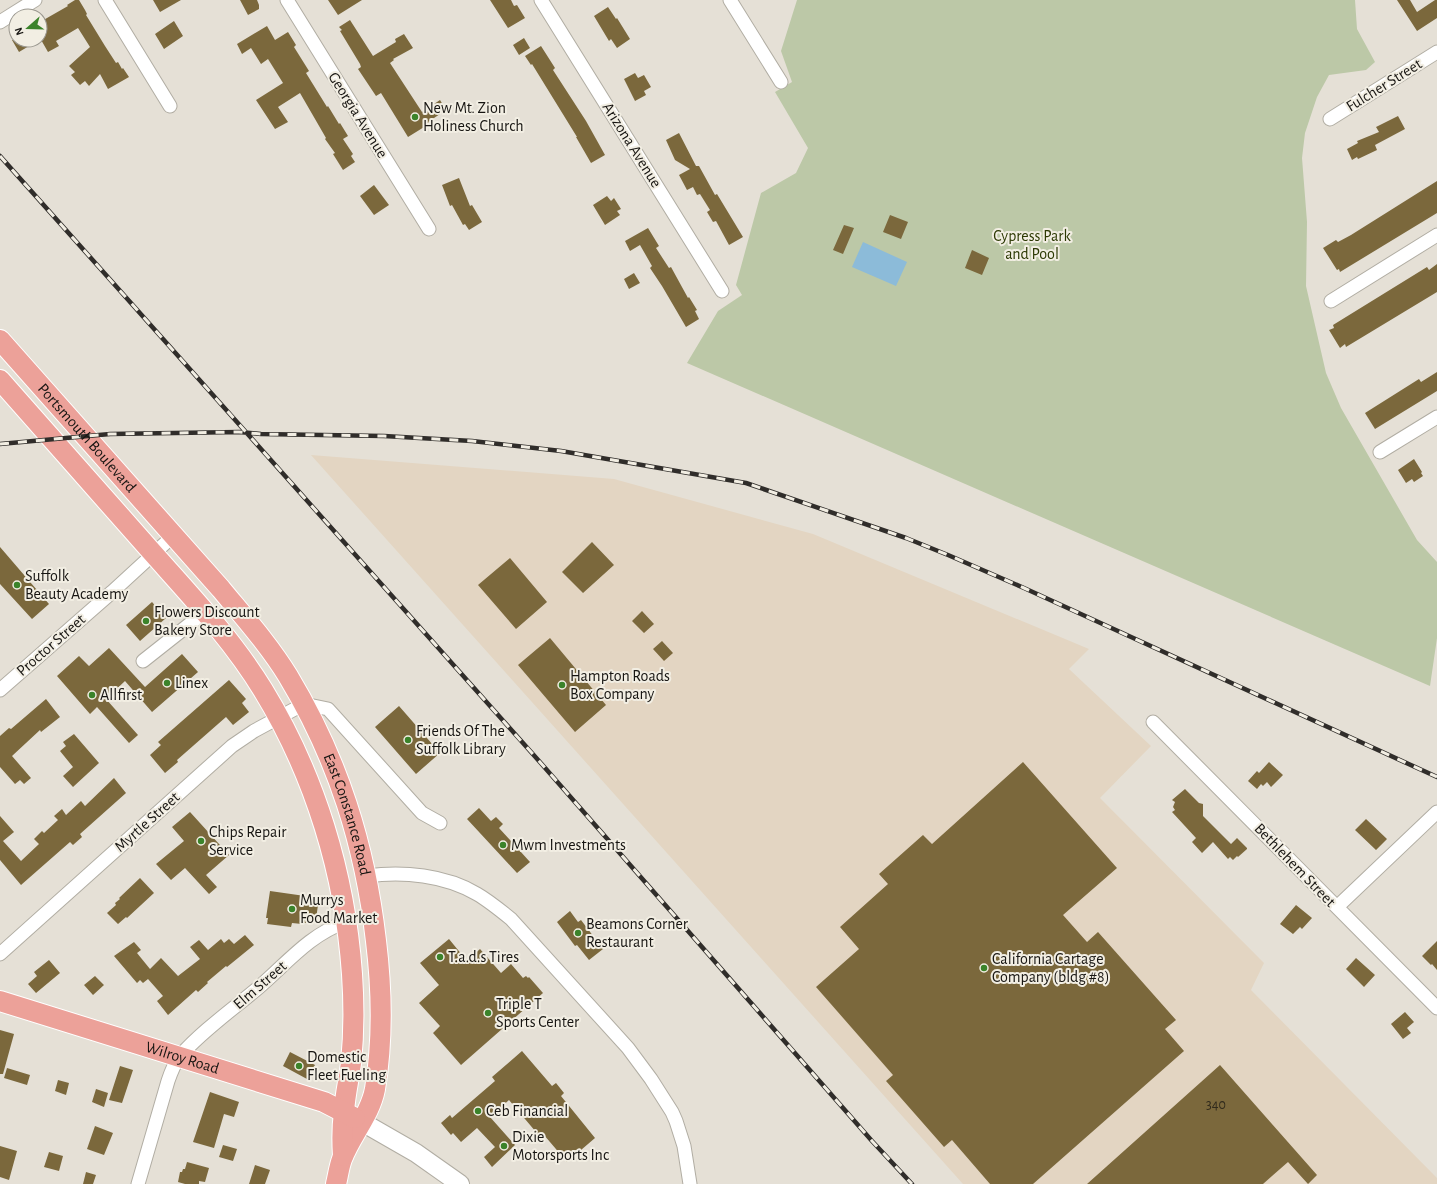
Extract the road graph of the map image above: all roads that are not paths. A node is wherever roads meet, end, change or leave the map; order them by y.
1 (34, 0) edge
2 (105, 0) edge
3 (287, 0) edge
4 (541, 0) edge
5 (730, 0) edge
6 (0, 22) edge
7 (1437, 52) edge
8 (781, 82) dead end
9 (170, 106) dead end
10 (1330, 119) dead end
11 (429, 229) dead end
12 (1437, 235) edge
13 (722, 291) dead end
14 (1330, 301) dead end
15 (0, 340) edge
16 (0, 380) edge
17 (1437, 416) edge
18 (1380, 452) dead end
19 (173, 536) junction
20 (154, 553) junction
21 (205, 612) junction
22 (143, 661) dead end
23 (0, 690) edge
24 (304, 704) junction
25 (279, 717) junction
26 (1153, 722) dead end
27 (1437, 812) edge
28 (440, 823) dead end
29 (367, 876) junction
30 (1336, 907) junction
31 (346, 922) junction
32 (0, 954) edge
33 (0, 1001) edge
34 (1437, 1008) edge
35 (180, 1057) junction
36 (344, 1112) junction
37 (362, 1122) junction
38 (342, 1158) junction
39 (138, 1184) edge
40 (336, 1184) edge
41 (460, 1184) edge
42 (690, 1184) edge

1 - 6 street
2 - 9 street
3 - 11 street, Georgia Avenue
4 - 13 street, Arizona Avenue
5 - 8 street
7 - 10 street, Fulcher Street
12 - 14 street
15 - 19 main road, Portsmouth Boulevard
16 - 20 main road, Portsmouth Boulevard
17 - 18 street
19 - 20 street, Proctor Street
19 - 24 main road, East Constance Road
20 - 21 main road, East Constance Road
20 - 23 street, Proctor Street
21 - 22 street
21 - 25 main road, East Constance Road
24 - 25 street, Myrtle Street
24 - 28 street
24 - 29 main road, East Constance Road
25 - 31 main road, East Constance Road
25 - 32 street, Myrtle Street
26 - 30 street, Bethlehem Street
27 - 30 street
29 - 37 main road, East Constance Road
29 - 42 street
30 - 34 street, Bethlehem Street
31 - 35 street, Elm Street
31 - 36 main road, East Constance Road
33 - 35 main road, Wilroy Road
35 - 36 main road, Wilroy Road
35 - 39 street, Elm Street
36 - 37 main road, Wilroy Road
36 - 38 main road, East Constance Road
37 - 38 main road, East Constance Road
37 - 41 main road
38 - 40 main road, East Constance Road

